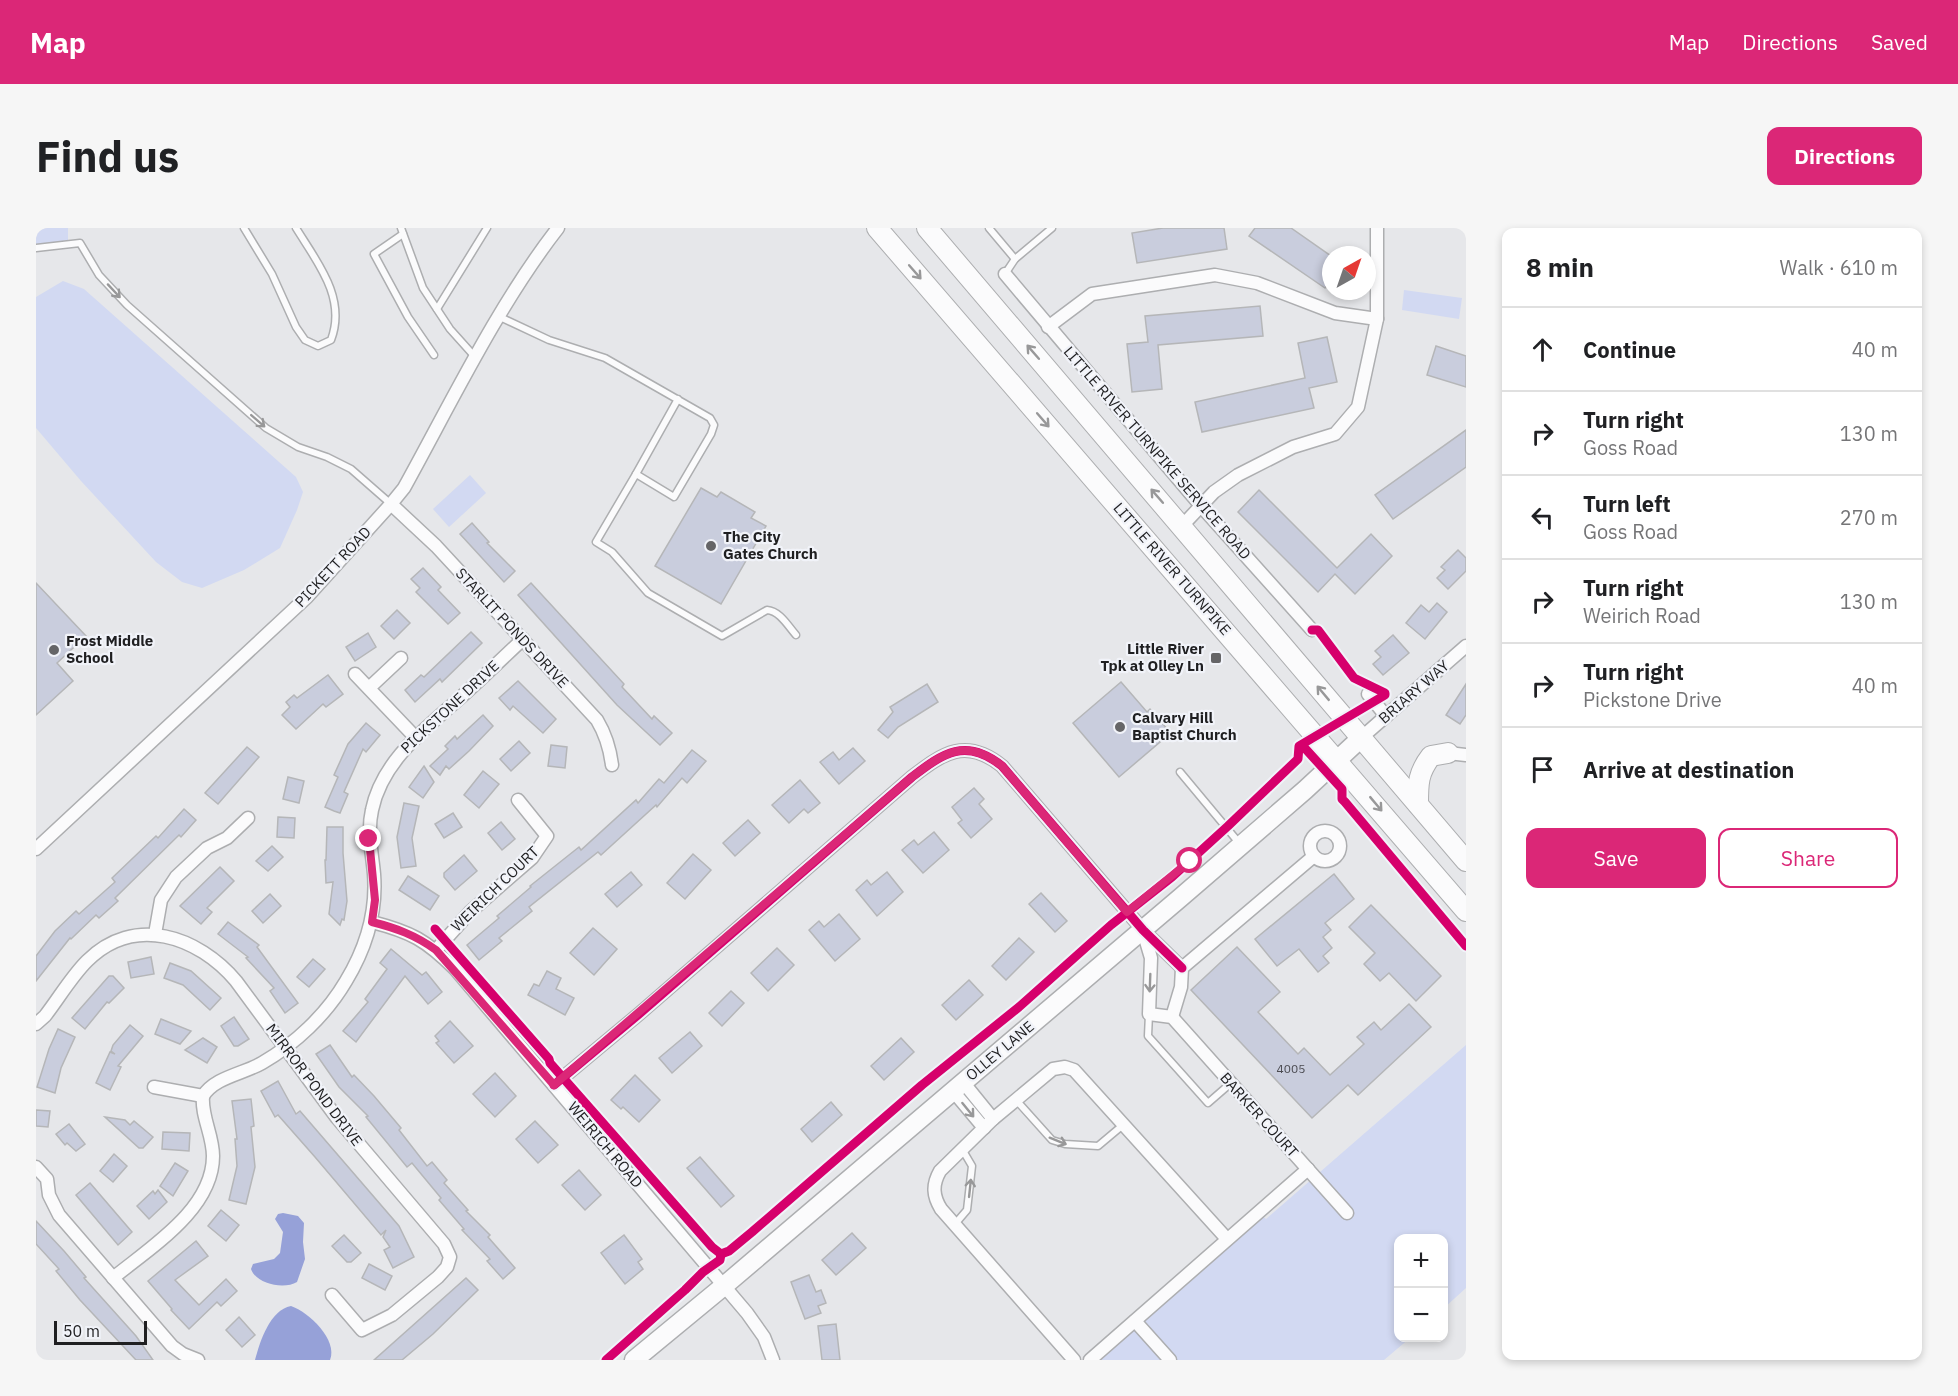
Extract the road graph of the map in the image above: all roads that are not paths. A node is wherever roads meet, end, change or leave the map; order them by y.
1 (244, 228) edge
2 (296, 228) edge
3 (487, 228) edge
4 (558, 228) edge
5 (877, 228) edge
6 (927, 228) edge
7 (989, 228) edge
8 (1052, 228) edge
9 (1377, 228) edge
10 (402, 231) edge
11 (36, 248) edge
12 (1015, 259) junction
13 (1005, 274) joint
14 (437, 309) junction
15 (500, 317) junction
16 (1377, 319) junction
17 (1048, 327) junction
18 (434, 355) dead end
19 (476, 358) junction
20 (678, 399) junction
21 (636, 474) junction
22 (391, 504) junction
23 (1201, 506) junction
24 (1182, 526) junction
25 (1312, 630) dead end
26 (796, 635) dead end
27 (523, 639) junction
28 (1466, 646) edge
29 (401, 658) dead end
30 (355, 674) dead end
31 (369, 688) junction
32 (1368, 694) dead end
33 (1386, 716) junction
34 (416, 738) junction
35 (1361, 738) junction
36 (1457, 754) edge
37 (1337, 760) junction
38 (612, 765) dead end
39 (1180, 772) dead end
40 (518, 800) dead end
41 (1418, 804) junction
42 (248, 818) dead end
43 (1240, 845) junction
44 (36, 849) edge
45 (1314, 856) dead end
46 (1466, 861) edge
47 (1466, 910) edge
48 (372, 922) junction
49 (1143, 930) junction
50 (155, 934) junction
51 (436, 950) junction
52 (1182, 968) junction
53 (1149, 1014) junction
54 (1172, 1017) junction
55 (36, 1024) edge
56 (284, 1047) junction
57 (1231, 1083) junction
58 (554, 1085) junction
59 (958, 1086) junction
60 (154, 1087) dead end
61 (203, 1096) junction
62 (1017, 1101) junction
63 (993, 1119) junction
64 (1124, 1125) junction
65 (984, 1128) junction
66 (962, 1149) junction
67 (36, 1167) edge
68 (1308, 1169) junction
69 (1347, 1213) dead end
70 (955, 1224) junction
71 (1227, 1239) junction
72 (114, 1278) junction
73 (725, 1286) junction
74 (332, 1294) dead end
75 (1135, 1321) junction
76 (198, 1360) edge
77 (634, 1360) edge
78 (773, 1360) edge
79 (1074, 1360) edge
80 (1090, 1360) edge
81 (1170, 1360) edge

1 - 2 lane
3 - 14 lane
4 - 15 street, PICKETT ROAD
5 -> 37 main road, LITTLE RIVER TURNPIKE
24 -> 6 main road
7 - 12 lane
8 - 12 lane
9 - 16 street
10 - 14 lane
10 - 18 lane
11 -> 22 lane
12 - 13 lane
13 - 17 street, LITTLE RIVER TURNPIKE SERVICE ROAD
14 - 19 lane
15 - 19 street, PICKETT ROAD
15 - 20 lane
16 - 17 street
16 - 23 street
17 - 23 street, LITTLE RIVER TURNPIKE SERVICE ROAD
19 - 22 street, PICKETT ROAD
20 - 21 lane
20 - 21 lane
21 - 26 lane
22 - 27 street, STARLIT PONDS DRIVE
22 - 44 street, PICKETT ROAD
23 - 24 street
23 - 25 street, LITTLE RIVER TURNPIKE SERVICE ROAD
35 -> 24 main road
27 - 34 street, PICKSTONE DRIVE
27 - 38 street, STARLIT PONDS DRIVE
28 - 33 street, BRIARY WAY
29 - 31 street
30 - 31 street
31 - 34 street
32 - 33 street
33 - 35 street, BRIARY WAY
34 - 48 street, PICKSTONE DRIVE
35 - 37 main road, OLLEY LANE
35 - 41 main road
36 - 41 main road
37 - 43 main road, OLLEY LANE
37 -> 47 main road, LITTLE RIVER TURNPIKE
39 - 43 lane
40 - 51 street, WEIRICH COURT
41 - 46 main road
42 - 50 street
43 - 49 main road, OLLEY LANE
45 - 52 street
48 - 51 street, WEIRICH ROAD
48 - 56 street, PICKSTONE DRIVE
49 - 52 street
49 -> 53 street
49 - 58 street
49 - 59 main road, OLLEY LANE
50 - 55 street, MIRROR POND DRIVE
50 - 56 street, MIRROR POND DRIVE
51 - 58 street, WEIRICH ROAD
52 - 54 street
53 - 54 street
53 - 57 lane
54 - 57 street, BARKER COURT
56 - 61 street, PICKSTONE DRIVE
56 - 74 street, MIRROR POND DRIVE
57 - 68 street, BARKER COURT
58 - 73 street, WEIRICH ROAD
59 - 63 street
59 -> 65 street
59 - 73 main road, OLLEY LANE
60 - 61 street
61 - 72 street
62 - 63 street
62 -> 64 lane
62 - 64 street
63 - 65 street
64 - 71 street
65 - 66 street
70 -> 66 lane
66 - 70 street
67 - 72 street
68 - 69 street, BARKER COURT
68 - 71 street
70 - 79 street
71 - 75 street
72 - 76 street
73 - 77 main road, OLLEY LANE
73 - 78 street, WEIRICH ROAD
75 - 80 street
75 - 81 street

